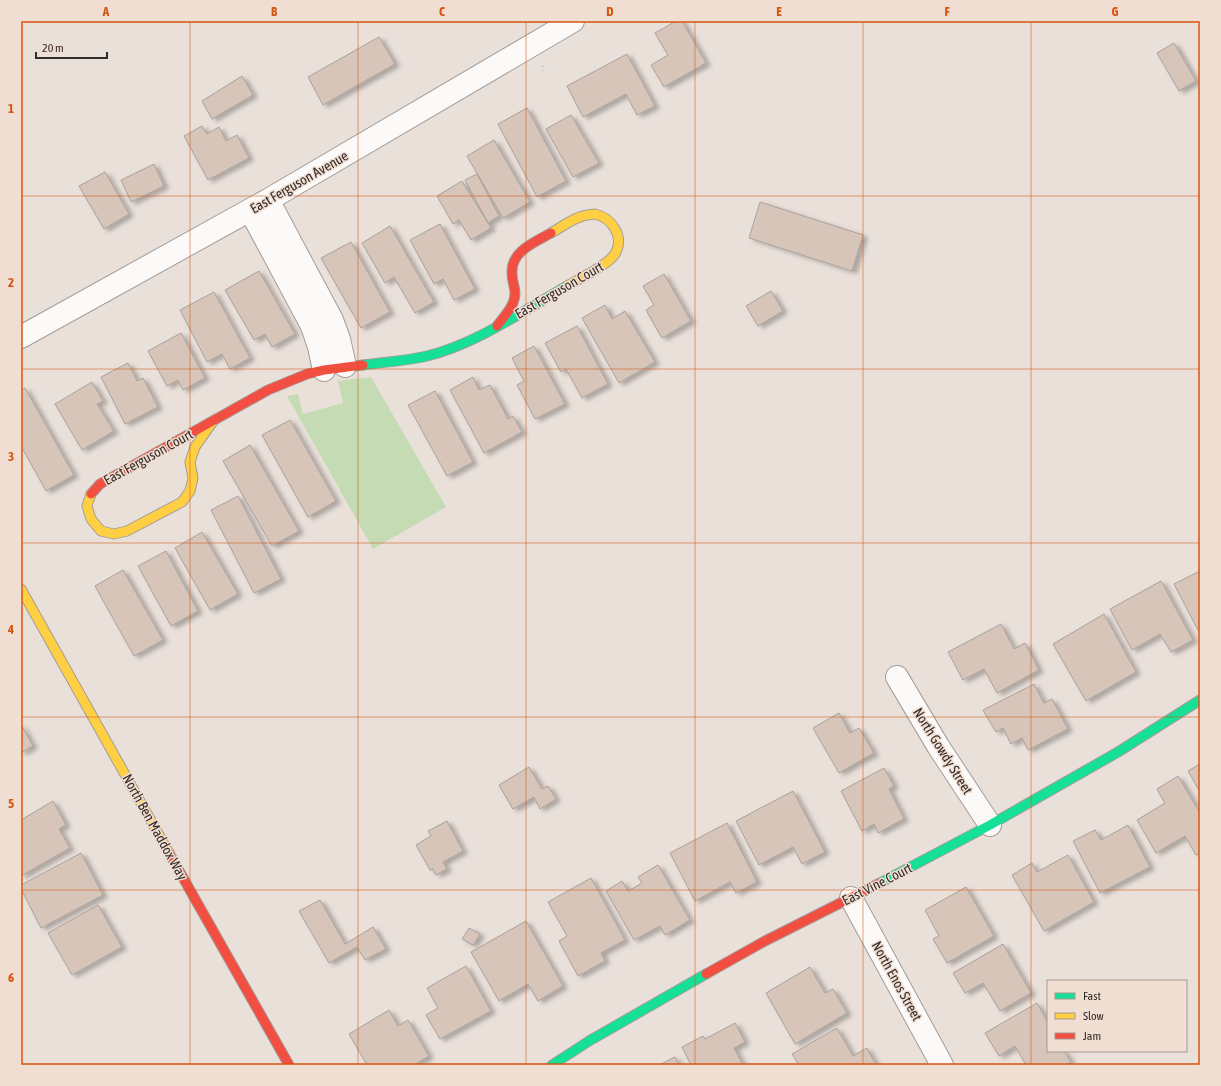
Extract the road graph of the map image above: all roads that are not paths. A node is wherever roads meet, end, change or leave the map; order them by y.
1 (573, 21) edge
2 (259, 205) junction
3 (497, 326) junction
4 (21, 337) edge
5 (345, 366) junction
6 (324, 370) junction
7 (214, 420) junction
8 (21, 589) edge
9 (897, 677) dead end
10 (1200, 700) edge
11 (990, 825) junction
12 (851, 898) junction
13 (289, 1065) edge
14 (552, 1065) edge
15 (942, 1065) edge

1 - 2 street, East Ferguson Avenue
2 - 4 street, East Ferguson Avenue
2 - 5 street
2 - 6 street
3 - 3 street, East Ferguson Court
3 - 5 street, East Ferguson Court
5 - 6 street, East Ferguson Court
6 - 7 street, East Ferguson Court
7 - 7 street, East Ferguson Court
8 - 13 street, North Ben Maddox Way
9 - 11 street, North Gowdy Street
10 - 11 street, East Vine Court
11 - 12 street, East Vine Court
12 - 14 street, East Vine Court
12 - 15 street, North Enos Street

